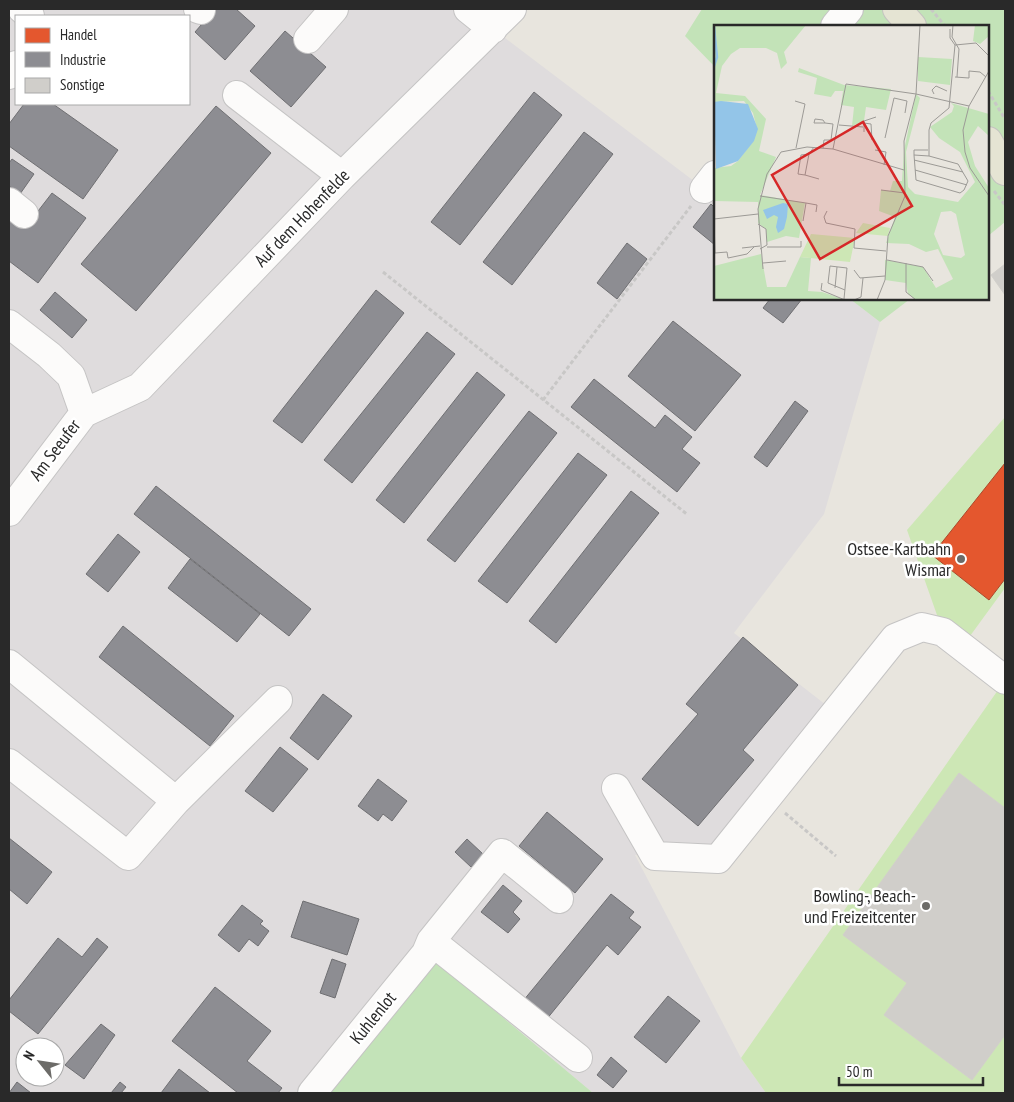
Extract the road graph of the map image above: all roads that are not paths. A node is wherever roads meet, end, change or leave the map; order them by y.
1 (334, 9) edge
2 (468, 9) edge
3 (512, 9) edge
4 (849, 9) edge
5 (897, 9) edge
6 (836, 25) edge
7 (911, 25) edge
8 (493, 29) junction
9 (308, 39) dead end
10 (237, 95) dead end
11 (989, 143) edge
12 (1005, 171) edge
13 (342, 176) junction
14 (9, 324) edge
15 (84, 413) junction
16 (12, 502) edge
17 (9, 664) edge
18 (1005, 680) edge
19 (278, 700) dead end
20 (9, 763) edge
21 (616, 788) dead end
22 (176, 800) junction
23 (559, 899) dead end
24 (431, 941) junction
25 (578, 1058) dead end
26 (312, 1093) edge

1 - 9 street
2 - 8 street
3 - 8 street, Auf dem Hohenfelde
4 - 6 street
5 - 7 main road
8 - 13 street, Auf dem Hohenfelde
10 - 13 street
11 - 12 main road
13 - 15 street, Auf dem Hohenfelde
14 - 15 street, Am Seeufer
15 - 16 street, Am Seeufer
17 - 22 street
18 - 21 street
19 - 22 street
20 - 22 street
23 - 24 street, Kuhlenlot
24 - 25 street
24 - 26 street, Kuhlenlot

